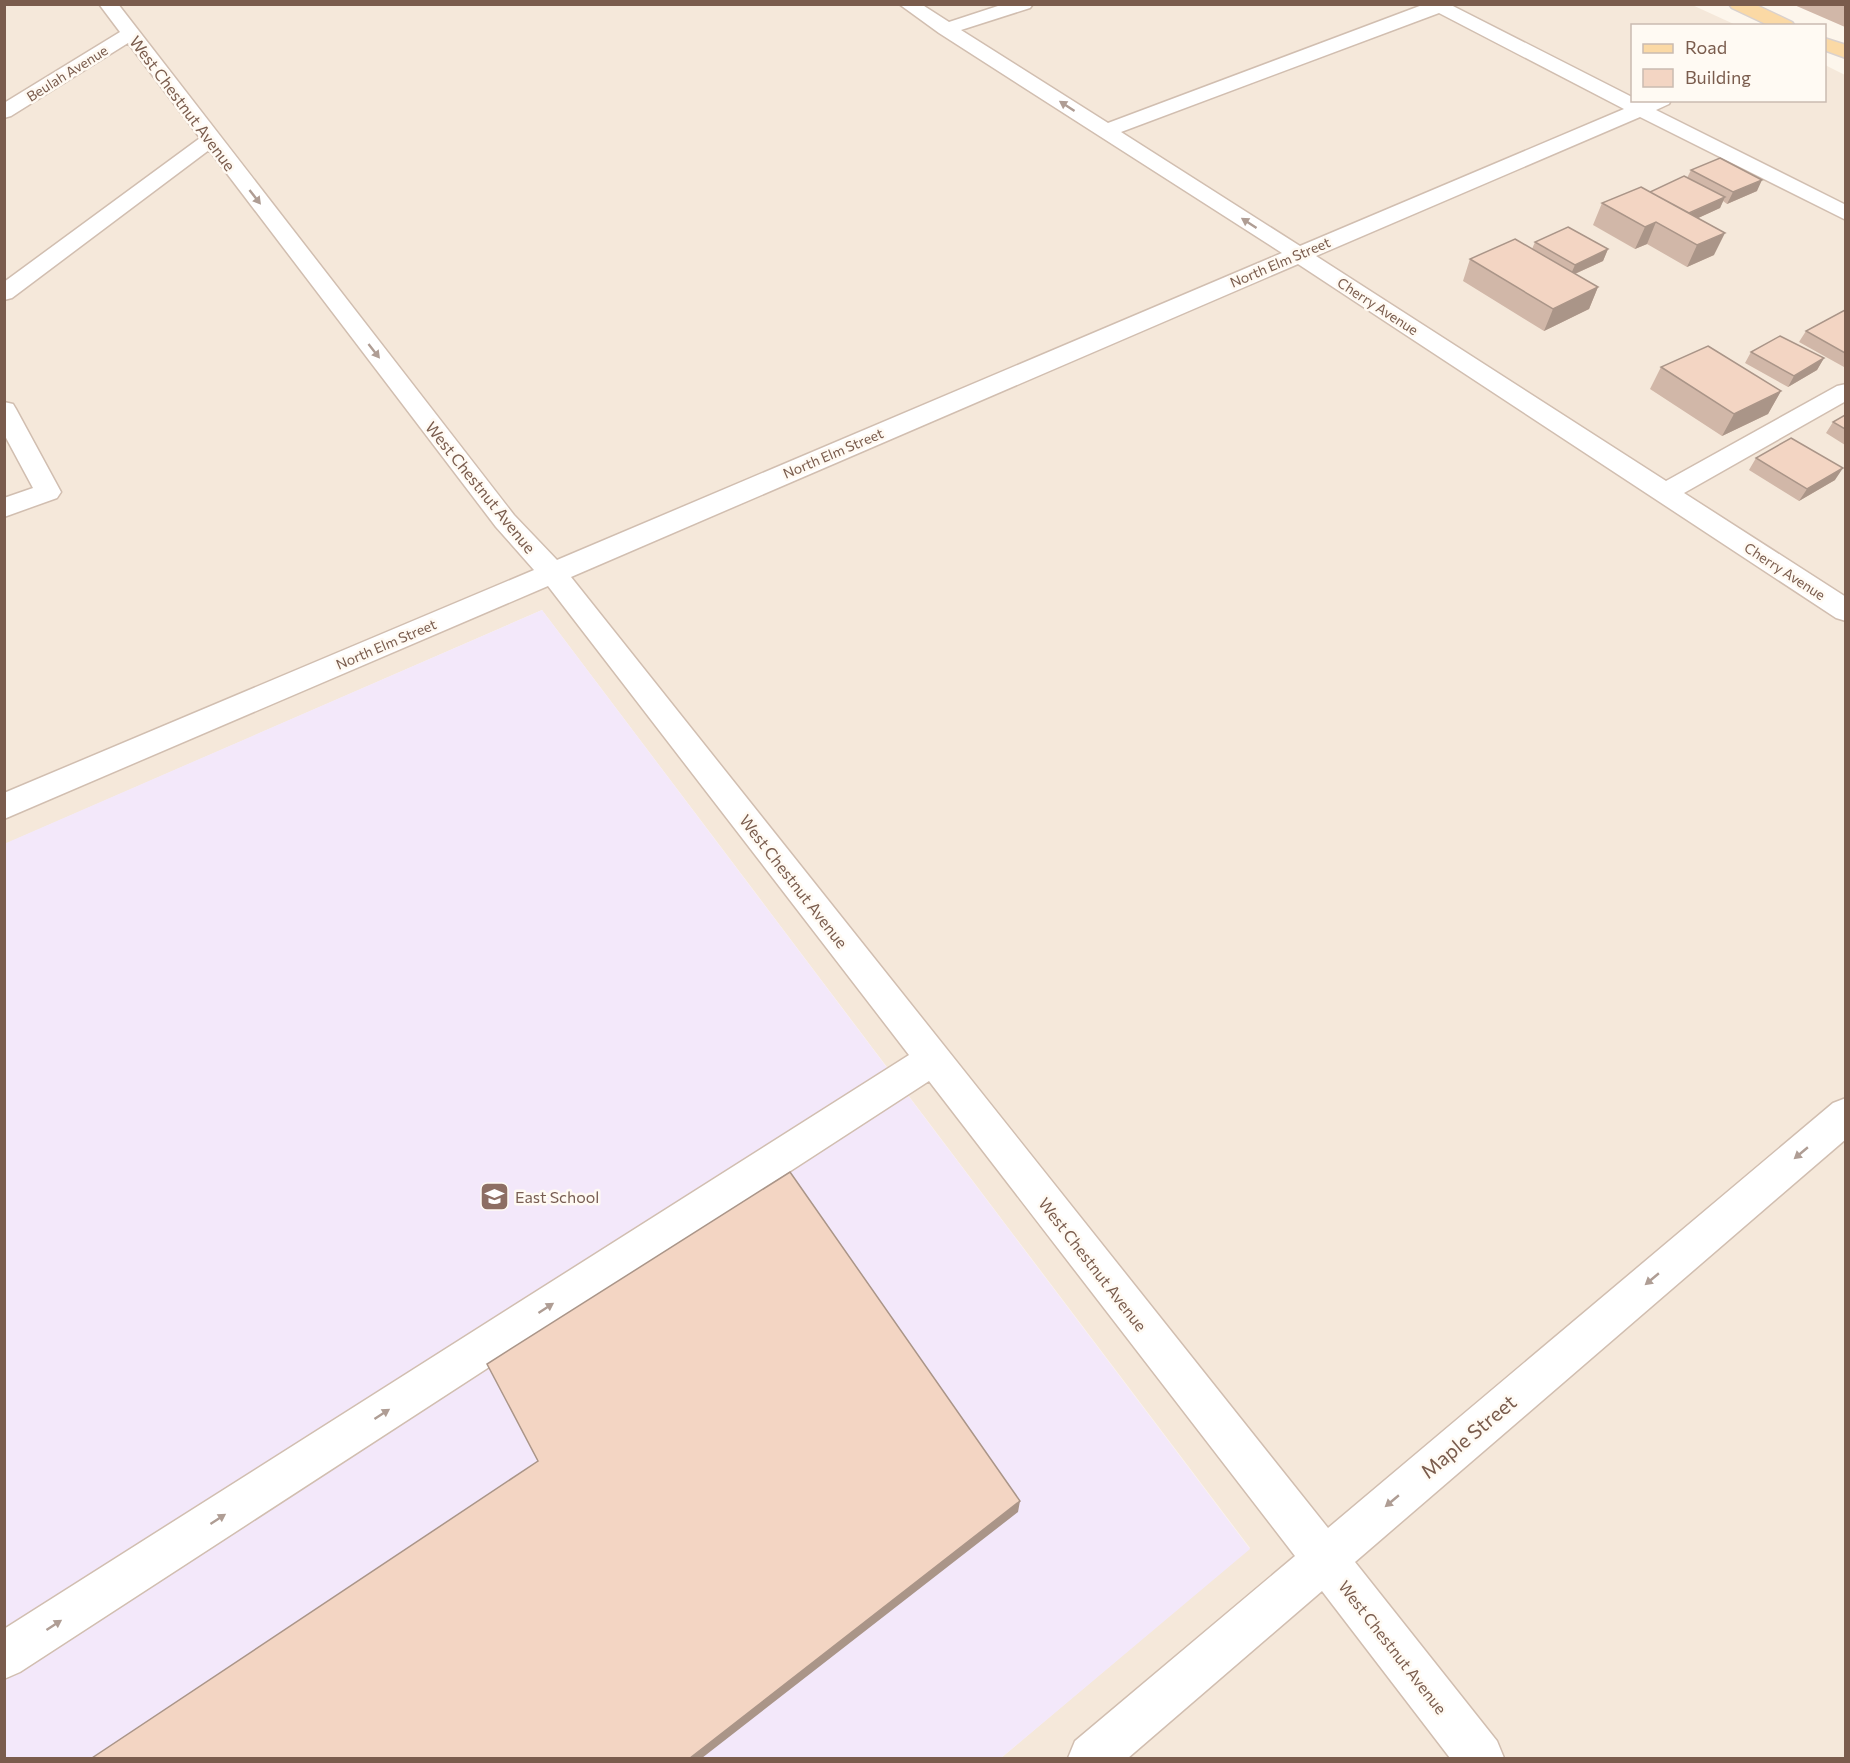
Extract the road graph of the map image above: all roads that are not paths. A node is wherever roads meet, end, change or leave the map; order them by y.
1 (108, 4) edge
2 (908, 4) edge
3 (1024, 4) edge
4 (1738, 4) edge
5 (1436, 6) edge
6 (1782, 24) edge
7 (946, 29) junction
8 (130, 34) junction
9 (1826, 44) edge
10 (1845, 52) edge
11 (1657, 102) edge
12 (1639, 110) junction
13 (4, 112) edge
14 (1105, 131) junction
15 (211, 139) junction
16 (1845, 214) edge
17 (1298, 254) junction
18 (4, 293) edge
19 (1845, 391) edge
20 (4, 409) edge
21 (1665, 494) junction
22 (4, 508) edge
23 (552, 572) junction
24 (1845, 611) edge
25 (4, 807) edge
26 (933, 1059) junction
27 (1845, 1115) edge
28 (1323, 1559) junction
29 (4, 1656) edge
30 (1092, 1758) edge
31 (1480, 1758) edge

1 - 8 street, West Chestnut Avenue
2 - 7 street, Cherry Avenue
3 - 7 street
4 - 6 main road
5 - 12 street
5 - 14 street
14 -> 7 street, Cherry Avenue
8 - 13 street, Beulah Avenue
8 - 15 street, West Chestnut Avenue
9 - 10 main road
11 - 12 street, North Elm Street
12 - 16 street
12 - 17 street, North Elm Street
17 -> 14 street, Cherry Avenue
15 - 18 street
15 -> 23 street, West Chestnut Avenue
17 - 21 street, Cherry Avenue
17 - 23 street, North Elm Street
19 - 21 street
20 - 22 street
21 - 24 street, Cherry Avenue
23 - 25 street, North Elm Street
23 - 26 street, West Chestnut Avenue
26 - 28 street, West Chestnut Avenue
29 -> 26 street
27 -> 28 street, Maple Street
28 - 30 street, Maple Street
28 - 31 street, West Chestnut Avenue

